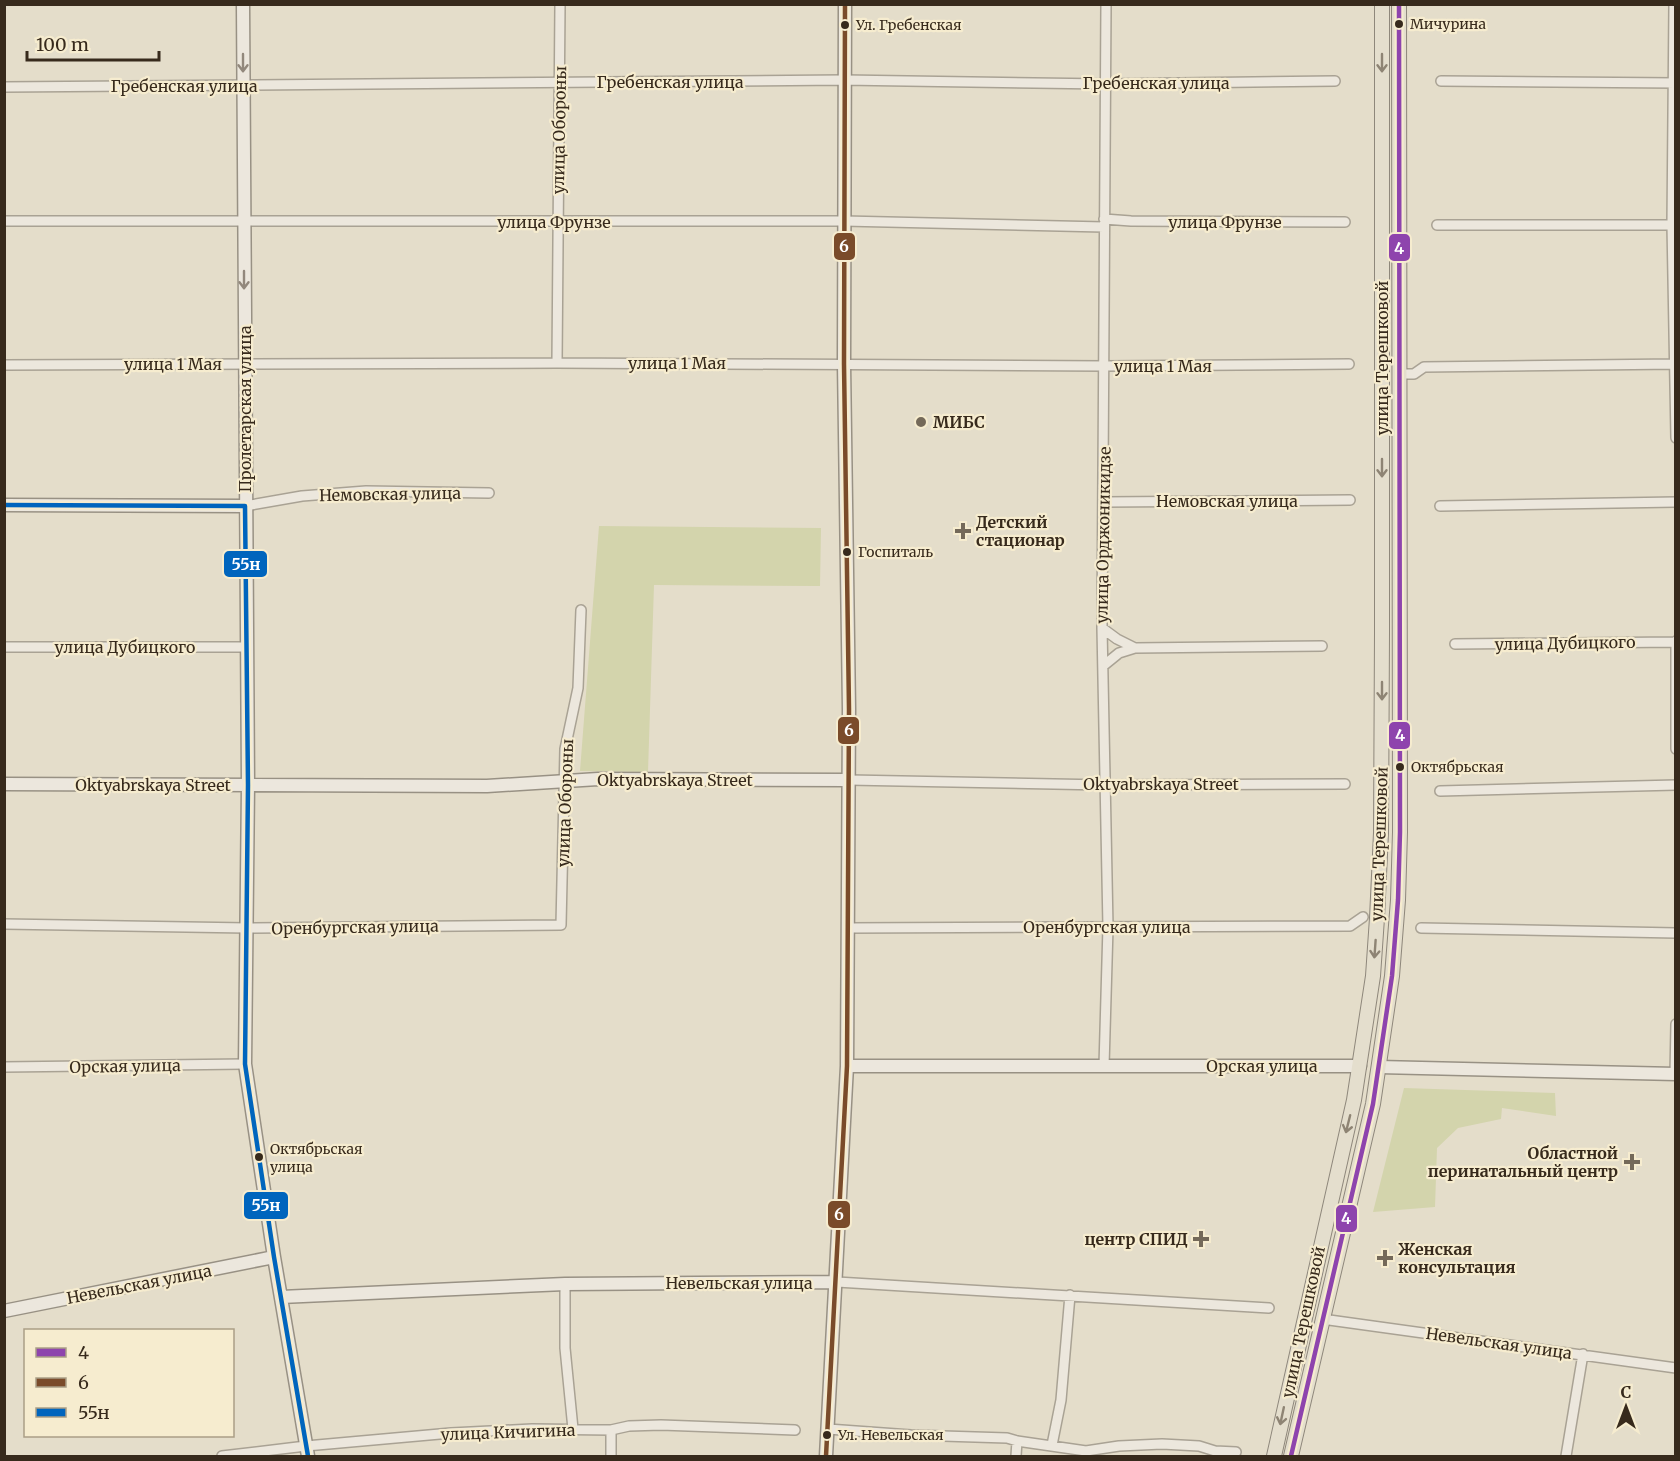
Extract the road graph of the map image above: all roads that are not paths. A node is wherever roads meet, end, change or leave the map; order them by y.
1 (243, 4) edge
2 (560, 4) edge
3 (844, 4) edge
4 (1106, 4) edge
5 (1382, 4) edge
6 (1399, 4) edge
7 (1674, 4) edge
8 (844, 80) junction
9 (1335, 81) dead end
10 (1441, 81) dead end
11 (559, 82) junction
12 (1674, 83) edge
13 (1106, 84) junction
14 (243, 86) junction
15 (4, 87) edge
16 (4, 221) edge
17 (844, 221) junction
18 (244, 222) junction
19 (558, 222) junction
20 (1345, 222) dead end
21 (1104, 223) junction
22 (1437, 225) dead end
23 (1674, 225) edge
24 (244, 363) junction
25 (557, 363) junction
26 (844, 364) junction
27 (1349, 364) dead end
28 (1674, 364) edge
29 (4, 365) edge
30 (1105, 366) junction
31 (1399, 374) junction
32 (1676, 438) edge
33 (489, 493) dead end
34 (1350, 500) dead end
35 (1104, 502) junction
36 (1676, 502) edge
37 (4, 506) edge
38 (245, 506) junction
39 (1440, 506) dead end
40 (581, 610) dead end
41 (1102, 628) junction
42 (1676, 641) edge
43 (1455, 644) dead end
44 (1322, 646) dead end
45 (4, 647) edge
46 (246, 647) junction
47 (1136, 648) junction
48 (1103, 666) junction
49 (1676, 749) edge
50 (849, 780) junction
51 (565, 781) junction
52 (4, 784) edge
53 (1345, 784) dead end
54 (248, 785) junction
55 (1104, 785) junction
56 (1676, 785) edge
57 (1440, 791) dead end
58 (1363, 917) dead end
59 (4, 924) edge
60 (561, 925) joint
61 (1108, 927) junction
62 (247, 928) junction
63 (848, 928) junction
64 (1421, 928) dead end
65 (1676, 933) edge
66 (1676, 1024) edge
67 (245, 1064) junction
68 (848, 1066) junction
69 (1104, 1066) junction
70 (1360, 1066) junction
71 (4, 1067) edge
72 (1379, 1067) junction
73 (1675, 1074) edge
74 (273, 1257) junction
75 (837, 1282) junction
76 (566, 1284) junction
77 (1070, 1295) junction
78 (281, 1297) junction
79 (1269, 1308) dead end
80 (4, 1311) edge
81 (1322, 1319) junction
82 (1583, 1354) junction
83 (1676, 1368) edge
84 (573, 1429) junction
85 (828, 1429) junction
86 (611, 1430) junction
87 (795, 1430) dead end
88 (1017, 1441) junction
89 (1052, 1445) junction
90 (307, 1451) edge
91 (1236, 1452) dead end
92 (1085, 1454) edge
93 (222, 1456) edge
94 (611, 1456) edge
95 (826, 1456) edge
96 (1016, 1456) edge
97 (1274, 1456) edge
98 (1291, 1456) edge
99 (1566, 1456) edge

1 -> 14 main road, Пролетарская улица
2 - 11 street, улица Обороны
3 - 8 main road
4 - 13 street, улица Орджоникидзе
5 -> 70 main road, улица Терешковой
6 - 31 main road, улица Терешковой
7 - 12 street
8 - 11 street, Гребенская улица
8 - 13 street, Гребенская улица
8 - 17 main road
9 - 13 street, Гребенская улица
10 - 12 street
11 - 14 street, Гребенская улица
11 - 19 street, улица Обороны
12 - 23 street
13 - 21 street, улица Орджоникидзе
14 - 15 street, Гребенская улица
14 - 18 main road, Пролетарская улица
16 - 18 street, улица Фрунзе
17 - 19 street, улица Фрунзе
17 - 21 street, улица Фрунзе
17 - 26 main road
18 - 19 street, улица Фрунзе
18 -> 24 main road, Пролетарская улица
19 - 25 street, улица Обороны
20 - 21 street, улица Фрунзе
21 - 30 street, улица Орджоникидзе
22 - 23 street
23 - 28 street
24 - 25 street, улица 1 Мая
24 - 29 street, улица 1 Мая
24 - 38 main road, Пролетарская улица
25 - 26 street, улица 1 Мая
26 - 30 street, улица 1 Мая
26 - 50 main road
27 - 30 street, улица 1 Мая
28 - 31 street
28 - 32 street
30 - 35 street, улица Орджоникидзе
31 - 72 main road, улица Терешковой
33 - 38 street, Немовская улица
34 - 35 street, Немовская улица
35 - 41 street, улица Орджоникидзе
36 - 39 street
37 - 38 main road, Немовская улица
38 - 46 main road, Пролетарская улица
40 - 51 street, улица Обороны
41 - 47 street
41 - 48 street, улица Орджоникидзе
42 - 43 street, улица Дубицкого
42 - 49 street
44 - 47 street
45 - 46 street, улица Дубицкого
46 - 54 main road, Пролетарская улица
47 - 48 street
48 - 55 street, улица Орджоникидзе
50 - 51 main road, Oktyabrskaya Street
50 - 55 street, Oktyabrskaya Street
50 - 63 main road
51 - 54 main road, Oktyabrskaya Street
51 - 60 street, улица Обороны
52 - 54 main road, Oktyabrskaya Street
53 - 55 street, Oktyabrskaya Street
54 - 62 main road, Пролетарская улица
55 - 61 street, улица Орджоникидзе
56 - 57 street
58 - 61 street, Оренбургская улица
59 - 62 street, Оренбургская улица
60 - 62 street, Оренбургская улица
61 - 63 street, Оренбургская улица
61 - 69 street, улица Орджоникидзе
62 - 67 main road, Пролетарская улица
63 - 68 main road
64 - 65 street
66 - 73 street
67 - 71 street, Орская улица
67 - 74 main road, Пролетарская улица
68 - 69 main road, Орская улица
68 - 75 main road
69 - 70 main road, Орская улица
70 - 72 main road, Орская улица
70 -> 97 main road, улица Терешковой
72 - 73 main road, Орская улица
72 - 81 main road, улица Терешковой
74 - 78 main road, Пролетарская улица
74 - 80 main road, Невельская улица
75 - 76 main road, Невельская улица
75 - 77 street, Невельская улица
75 - 85 main road
76 - 78 main road, Невельская улица
76 - 84 street
77 - 79 street, Невельская улица
77 - 89 street
78 - 90 main road, Пролетарская улица
81 - 82 street, Невельская улица
81 - 98 main road, улица Терешковой
82 - 83 street, Невельская улица
82 - 99 street
84 - 86 street, улица Кичигина
84 - 90 street, улица Кичигина
85 - 88 street
85 - 95 main road
86 - 87 street, улица Кичигина
86 - 94 street
88 - 89 street
88 - 96 street
89 - 92 street
90 - 93 street, улица Кичигина
91 - 92 street

